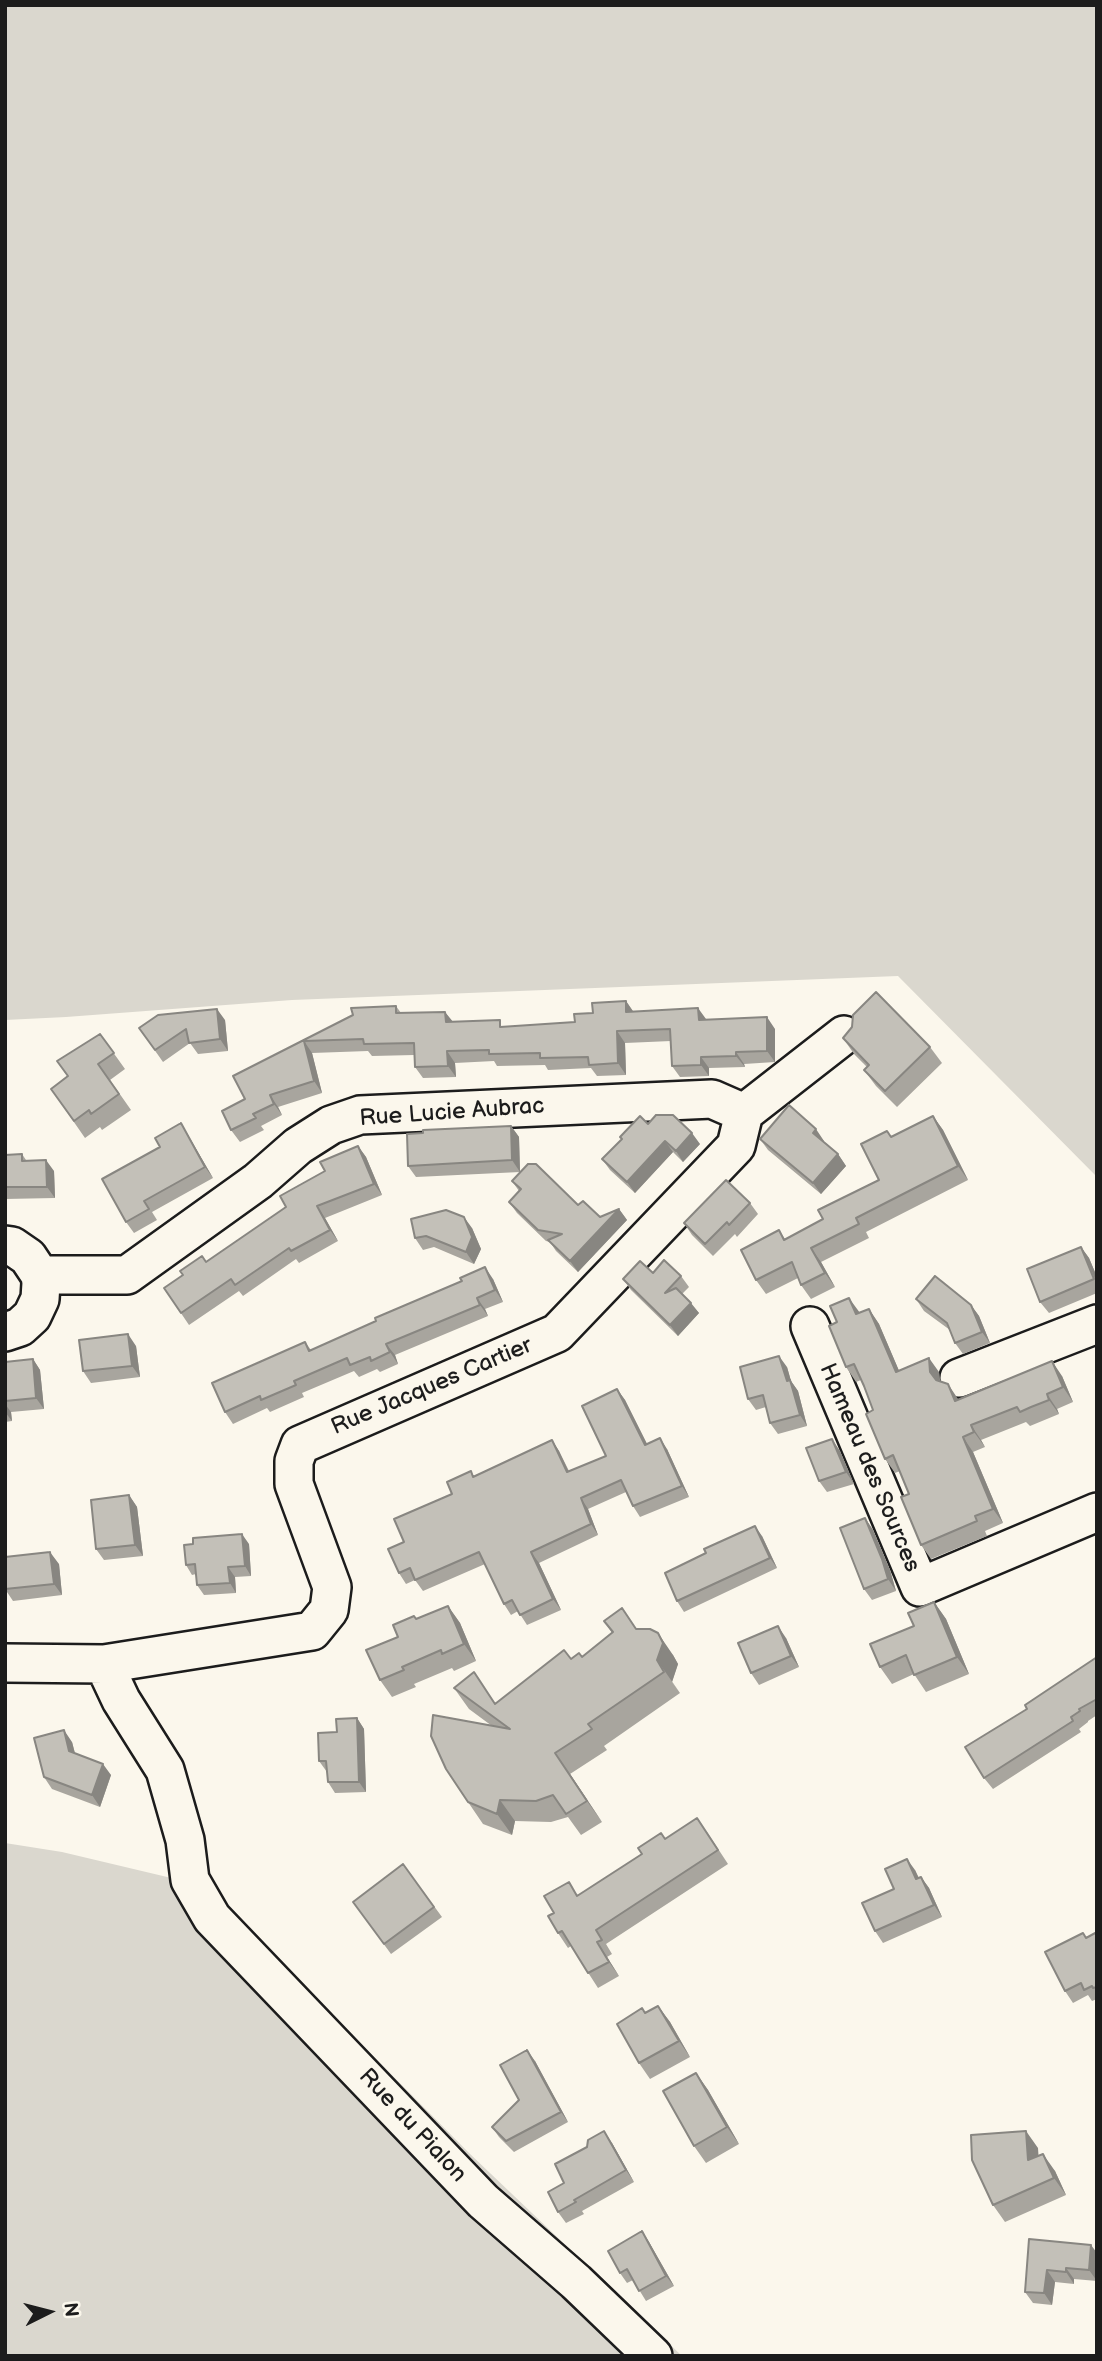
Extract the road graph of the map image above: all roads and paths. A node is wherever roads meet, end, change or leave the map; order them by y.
1 (844, 1035) edge
2 (744, 1114) junction
3 (5, 1245) edge
4 (40, 1275) junction
5 (1097, 1324) edge
6 (810, 1326) dead end
7 (5, 1332) edge
8 (959, 1378) dead end
9 (1097, 1512) edge
10 (5, 1663) edge
11 (104, 1664) junction
12 (653, 2356) edge

1 - 2 street
2 - 4 street, Rue Lucie Aubrac
2 - 11 street, Rue Jacques Cartier
3 - 4 street
4 - 7 street
5 - 8 street
6 - 9 street, Hameau des Sources
10 - 11 street
11 - 12 street, Rue du Pialon

